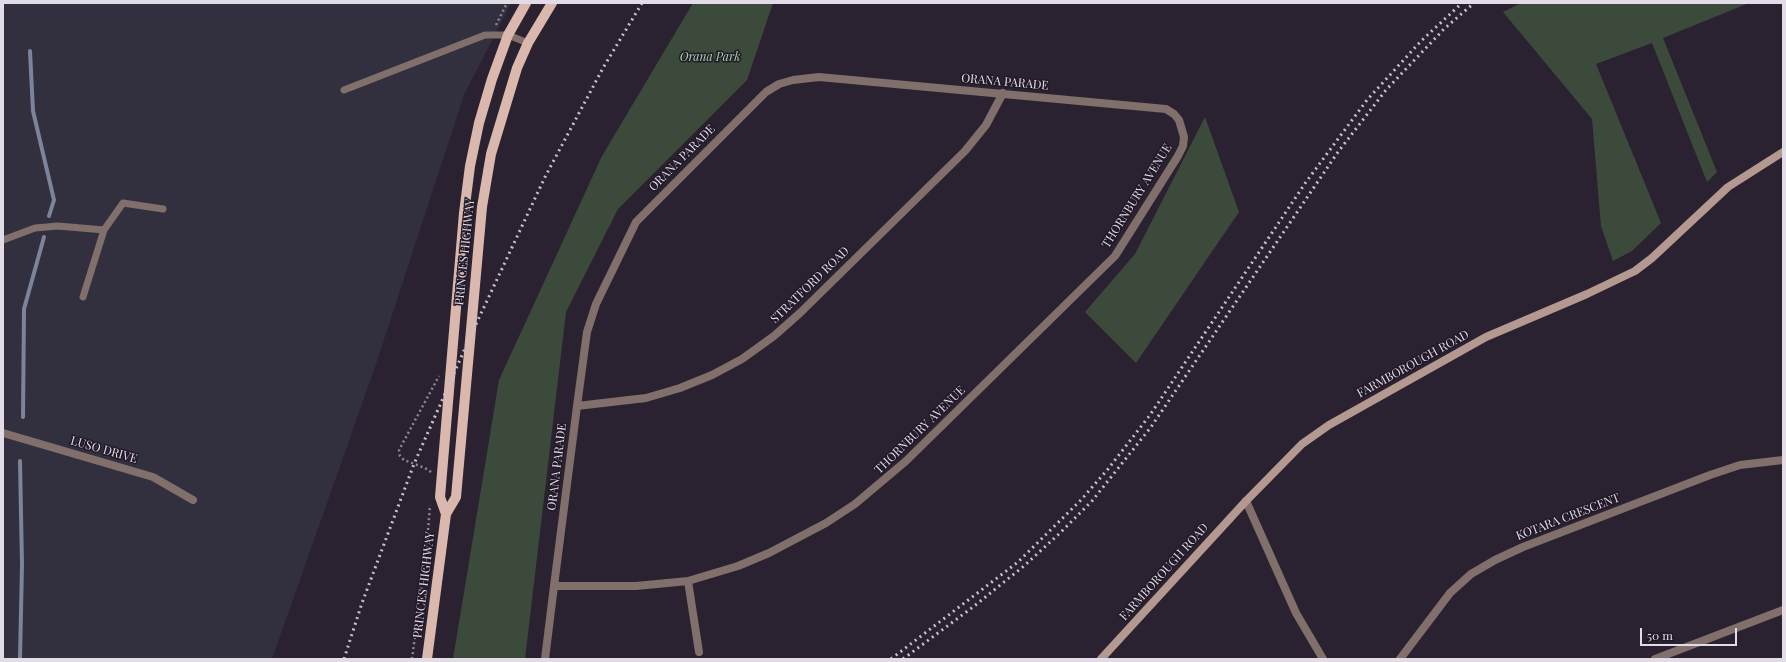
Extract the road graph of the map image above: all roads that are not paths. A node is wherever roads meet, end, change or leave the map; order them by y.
1 (526, 3) edge
2 (552, 3) edge
3 (508, 35) junction
4 (528, 43) junction
5 (344, 90) dead end
6 (1003, 93) junction
7 (1179, 120) joint
8 (1783, 152) edge
9 (163, 209) dead end
10 (104, 230) junction
11 (3, 240) edge
12 (83, 296) dead end
13 (577, 406) junction
14 (3, 433) edge
15 (1783, 460) edge
16 (193, 500) dead end
17 (1246, 501) junction
18 (446, 514) junction
19 (688, 581) junction
20 (554, 586) junction
21 (1783, 610) edge
22 (699, 652) dead end
23 (427, 659) edge
24 (545, 659) edge
25 (1101, 659) edge
26 (1323, 659) edge
27 (1400, 659) edge
28 (1655, 659) edge

1 - 3 main road, PRINCES HIGHWAY
2 - 4 main road, PRINCES HIGHWAY
3 - 4 lane
3 - 5 lane
3 - 18 main road, PRINCES HIGHWAY
4 - 18 main road, PRINCES HIGHWAY
6 - 7 street, ORANA PARADE
6 - 13 street, STRATFORD ROAD
6 - 13 street, ORANA PARADE
7 - 19 street, THORNBURY AVENUE
8 - 17 street, FARMBOROUGH ROAD
9 - 10 lane
10 - 11 lane
10 - 12 lane
13 - 20 street, ORANA PARADE
14 - 16 street, LUSO DRIVE
15 - 27 street, KOTARA CRESCENT
17 - 25 street, FARMBOROUGH ROAD
17 - 26 street
18 - 23 main road, PRINCES HIGHWAY
19 - 20 street, THORNBURY AVENUE
19 - 22 street
20 - 24 street, ORANA PARADE
21 - 28 street

